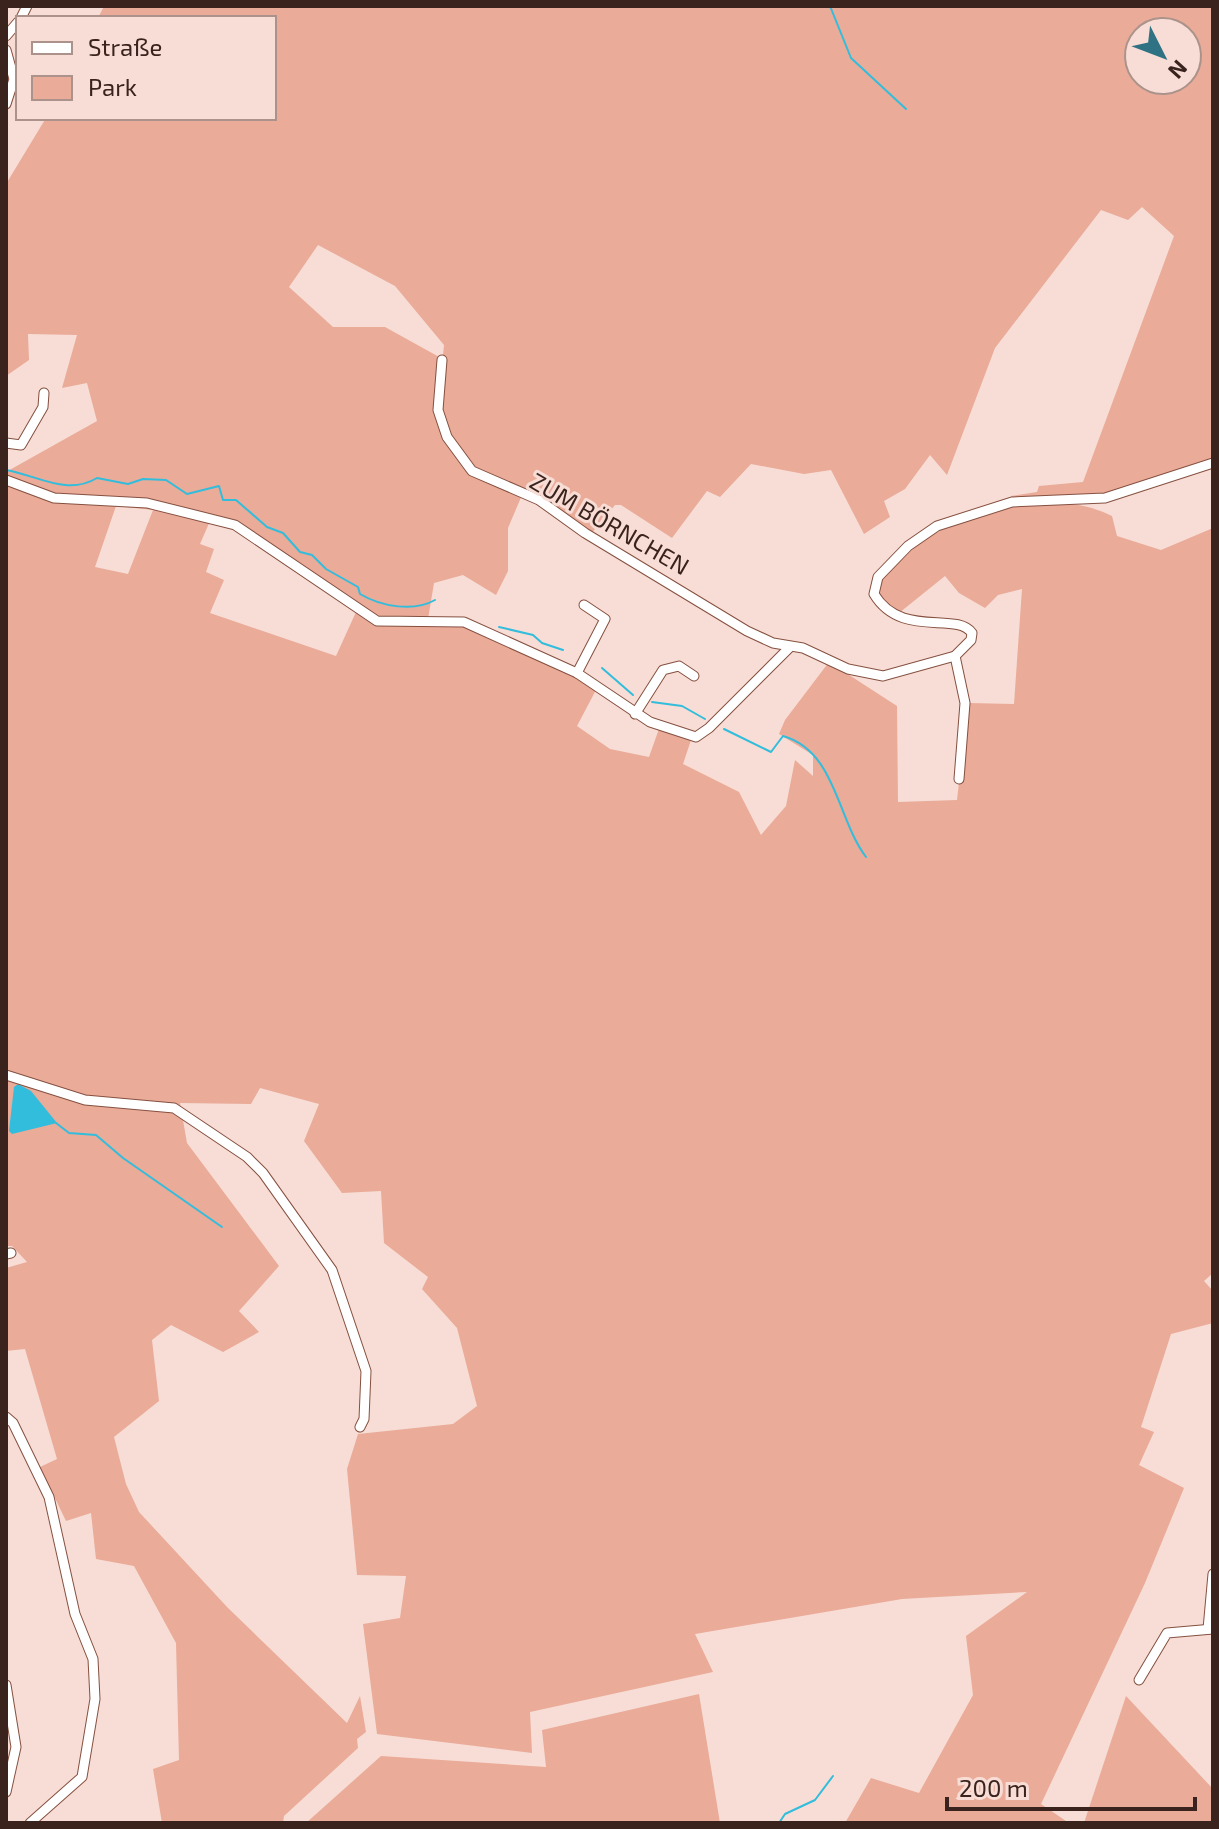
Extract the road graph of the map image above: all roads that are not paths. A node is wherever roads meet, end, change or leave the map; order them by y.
1 (6, 50) edge
2 (6, 104) edge
3 (442, 360) dead end
4 (44, 393) dead end
5 (6, 443) edge
6 (1213, 463) edge
7 (6, 480) edge
8 (584, 605) dead end
9 (789, 648) junction
10 (955, 656) junction
11 (577, 673) junction
12 (694, 676) dead end
13 (635, 714) junction
14 (959, 779) dead end
15 (6, 1075) edge
16 (6, 1417) edge
17 (360, 1427) dead end
18 (1213, 1574) edge
19 (1211, 1629) edge
20 (1139, 1680) dead end
21 (6, 1685) edge
22 (6, 1792) edge
23 (30, 1823) edge

1 - 2 street
3 - 9 street, ZUM BÖRNCHEN
4 - 5 street
6 - 10 street
7 - 11 street
8 - 11 street
9 - 10 street, ZUM BÖRNCHEN
9 - 13 street
10 - 14 street
11 - 13 street
12 - 13 street
15 - 17 street
16 - 23 street
18 - 19 street
19 - 20 street
21 - 22 street

